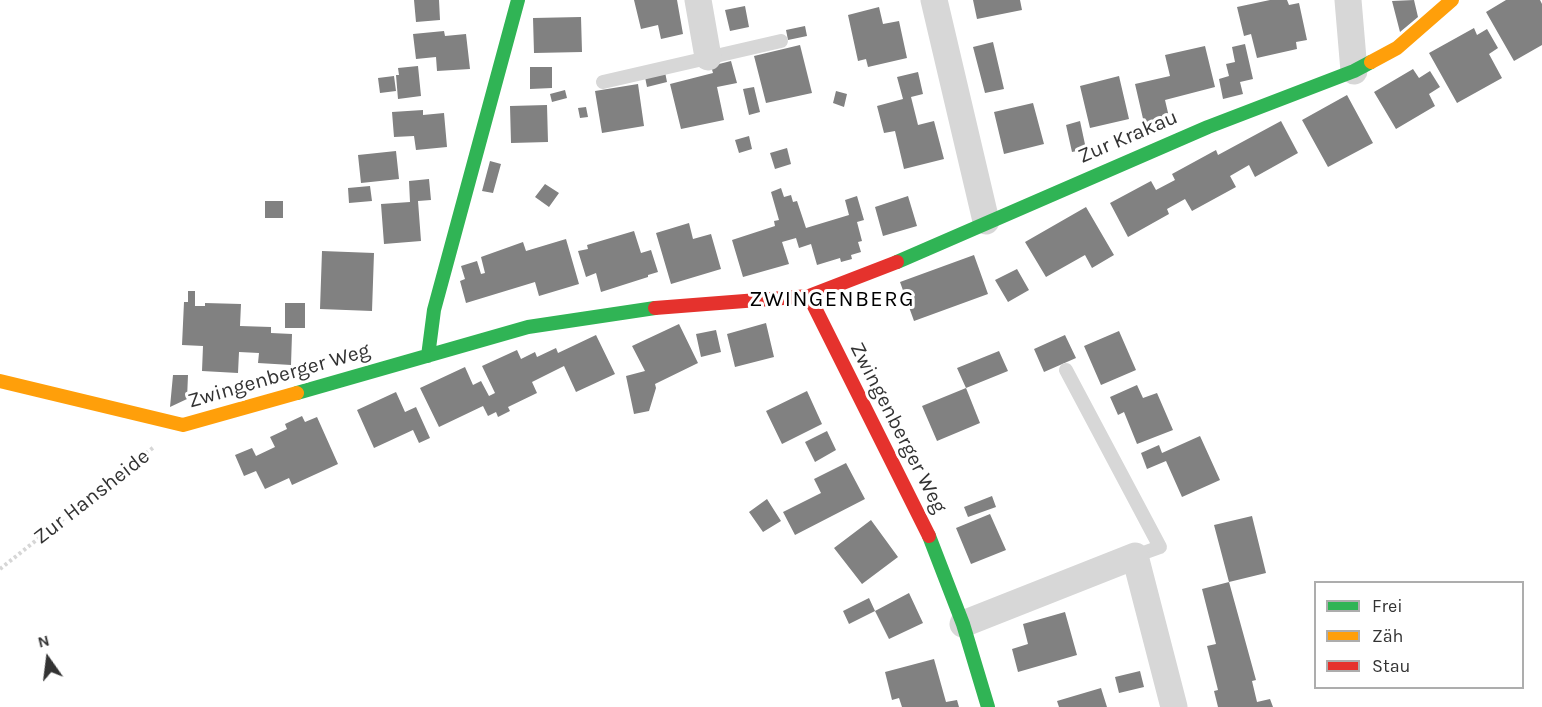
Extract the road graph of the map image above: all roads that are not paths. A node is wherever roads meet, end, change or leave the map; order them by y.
1 (518, 0) edge
2 (698, 0) edge
3 (934, 0) edge
4 (1348, 0) edge
5 (1452, 0) edge
6 (781, 41) dead end
7 (708, 57) junction
8 (1354, 71) junction
9 (603, 82) dead end
10 (986, 221) junction
11 (809, 296) junction
12 (428, 356) junction
13 (1066, 370) dead end
14 (0, 381) edge
15 (1135, 556) junction
16 (963, 624) junction
17 (988, 707) edge
18 (1174, 707) edge

1 - 12 street
2 - 7 street
3 - 10 street
4 - 8 street
5 - 8 street, Zur Krakau
6 - 7 lane
7 - 9 lane
8 - 10 street, Zur Krakau
10 - 11 street, Zur Krakau
11 - 12 street, Zwingenberger Weg
11 - 16 street, Zwingenberger Weg
12 - 14 street, Zwingenberger Weg
13 - 15 lane
15 - 16 street
15 - 18 street
16 - 17 street, Zwingenberger Weg

